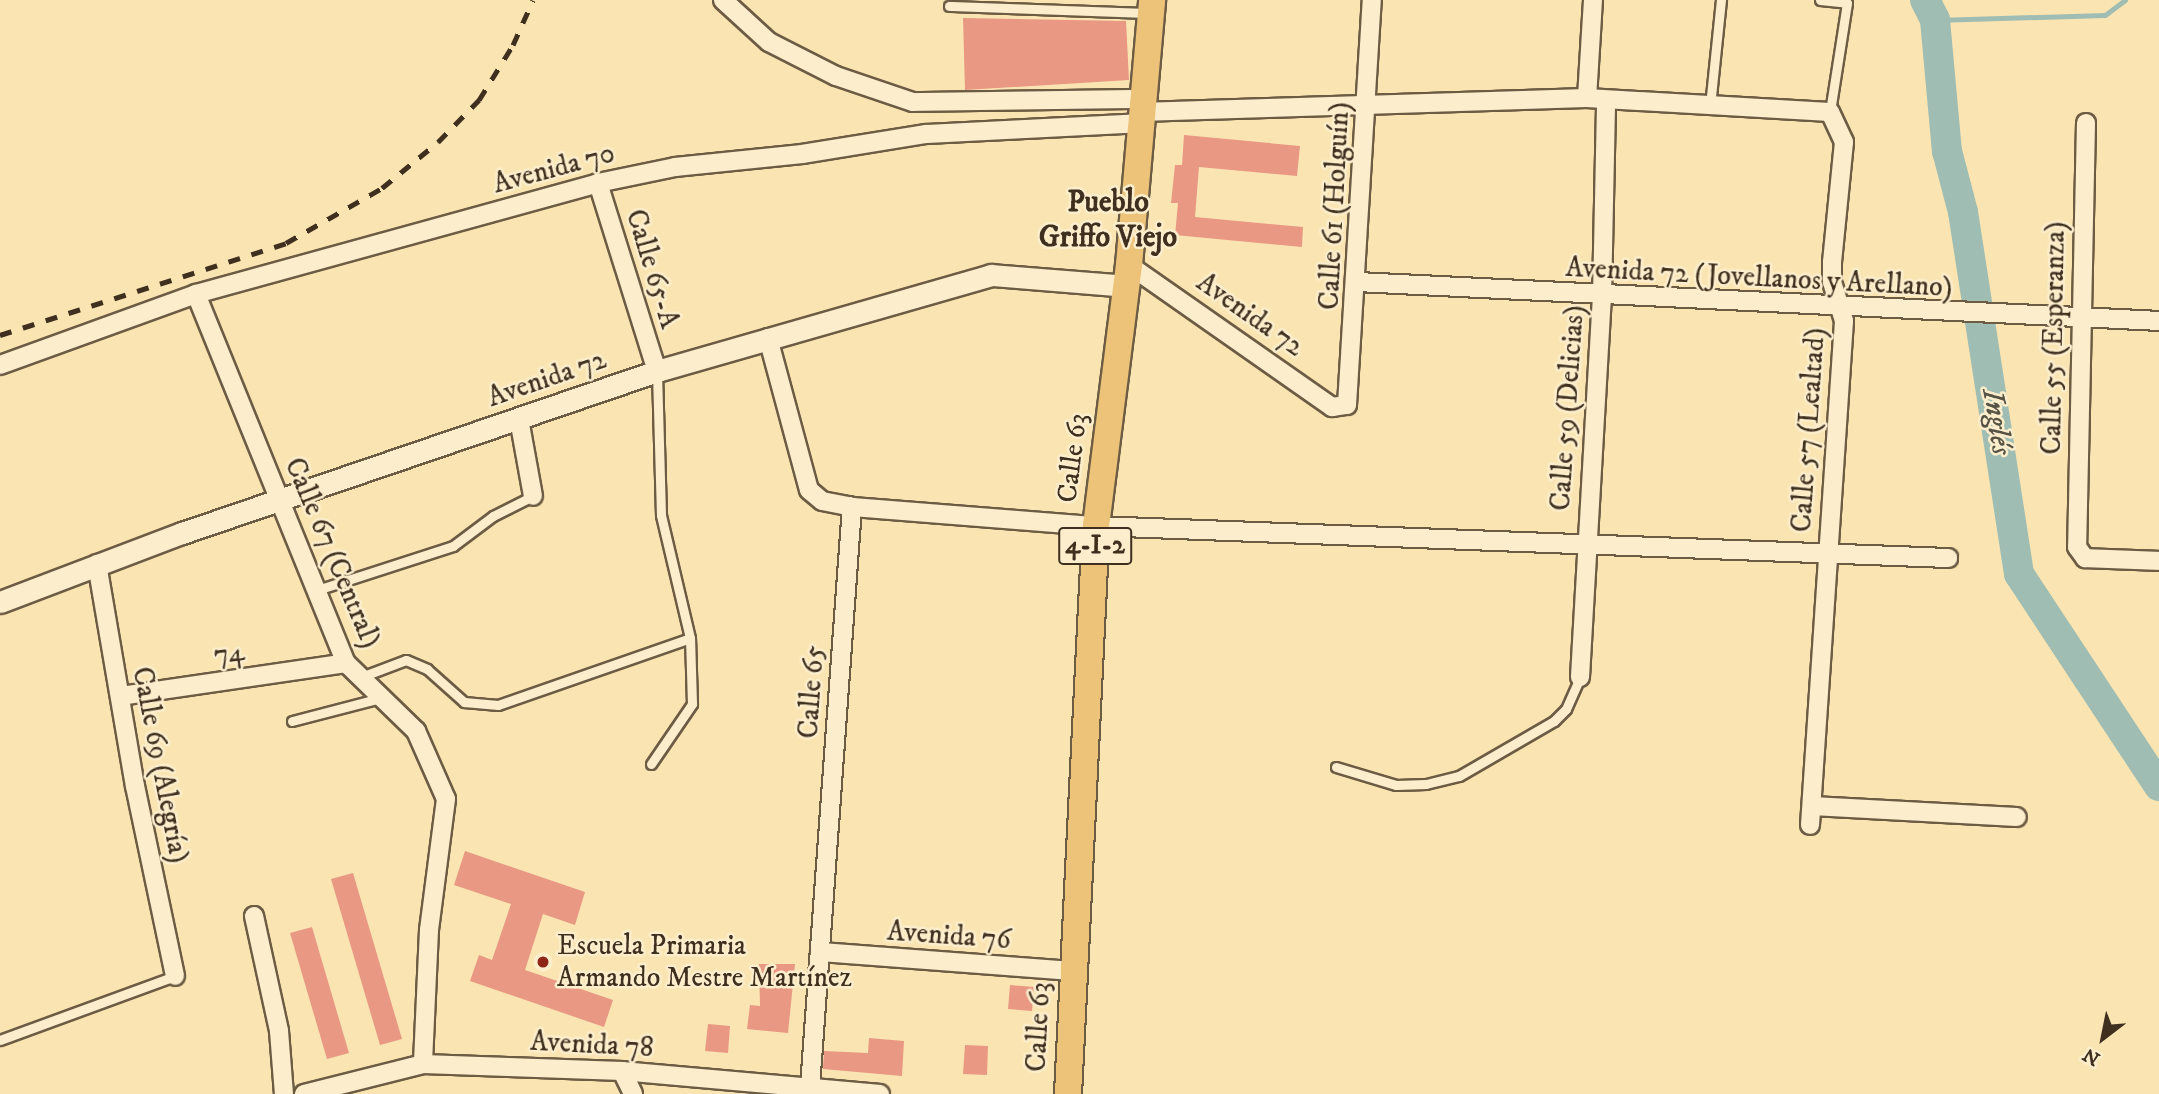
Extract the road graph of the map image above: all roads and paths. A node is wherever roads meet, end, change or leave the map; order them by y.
1 (723, 0) edge
2 (1372, 0) edge
3 (1593, 0) edge
4 (1721, 0) edge
5 (1820, 0) edge
6 (949, 6) dead end
7 (1151, 6) edge
8 (1587, 98) junction
9 (1606, 100) junction
10 (1367, 104) junction
11 (1710, 106) junction
12 (1141, 111) junction
13 (1830, 112) junction
14 (2086, 123) dead end
15 (598, 183) junction
16 (1128, 275) junction
17 (1357, 282) junction
18 (196, 294) junction
19 (1602, 297) junction
20 (1842, 306) junction
21 (2080, 317) junction
22 (2159, 321) edge
23 (768, 338) junction
24 (0, 365) edge
25 (657, 371) junction
26 (1340, 408) joint
27 (519, 419) junction
28 (533, 496) joint
29 (281, 501) junction
30 (852, 507) junction
31 (1096, 526) junction
32 (1585, 543) junction
33 (1827, 554) junction
34 (1948, 558) dead end
35 (2159, 561) edge
36 (97, 564) junction
37 (317, 590) junction
38 (0, 602) edge
39 (690, 638) junction
40 (346, 663) junction
41 (361, 677) junction
42 (1580, 677) joint
43 (120, 696) junction
44 (380, 698) junction
45 (292, 721) dead end
46 (651, 764) dead end
47 (1336, 767) dead end
48 (1812, 806) junction
49 (2017, 817) dead end
50 (1810, 825) dead end
51 (254, 916) dead end
52 (820, 952) junction
53 (1073, 971) junction
54 (175, 976) joint
55 (0, 1040) edge
56 (424, 1064) junction
57 (622, 1071) junction
58 (810, 1087) junction
59 (284, 1094) edge
60 (304, 1094) edge
61 (633, 1094) edge
62 (880, 1094) edge
63 (1068, 1094) edge

1 - 12 street
2 - 10 street, Calle 61 (Holguín)
3 - 8 street
4 - 11 lane
5 - 13 lane
6 - 7 lane
7 - 12 main road, Calle 63 / 4-I-2
8 - 9 street
8 - 10 street
9 - 11 street
9 - 19 street, Calle 59 (Delicias)
10 - 12 street
10 - 17 street, Calle 61 (Holguín)
11 - 13 street
12 - 15 street, Avenida 70
12 - 16 main road, Calle 63 / 4-I-2
13 - 20 street, Calle 57 (Lealtad)
14 - 21 street, Calle 55 (Esperanza)
15 - 18 street, Avenida 70
15 - 25 street, Calle 65-A
16 - 23 street, Avenida 72
16 - 26 street, Avenida 72
16 - 31 main road, Calle 63 / 4-I-2
17 - 19 street, Avenida 72 (Jovellanos y Arellano)
17 - 26 street, Calle 61 (Holguín)
18 - 24 street, Avenida 70
18 - 29 street, Calle 67 (Central)
19 - 20 street, Avenida 72 (Jovellanos y Arellano)
19 - 32 street, Calle 59 (Delicias)
20 - 21 street, Avenida 72 (Jovellanos y Arellano)
20 - 33 street, Calle 57 (Lealtad)
21 - 22 street, Avenida 72 (Jovellanos y Arellano)
21 - 35 street, Calle 55 (Esperanza)
23 - 25 street, Avenida 72
23 - 30 street
25 - 27 street, Avenida 72
25 - 39 lane
27 - 28 street
27 - 29 street, Avenida 72
28 - 37 lane
29 - 36 street, Avenida 72
29 - 37 street, Calle 67 (Central)
30 - 31 street
30 - 52 street, Calle 65
31 - 32 street
31 - 53 main road, Calle 63 / 4-I-2
32 - 33 street
32 - 42 street, Calle 59 (Delicias)
33 - 34 street
33 - 48 street, Calle 57 (Lealtad)
36 - 38 street, Avenida 72
36 - 43 street, Calle 69 (Alegría)
37 - 40 street, Calle 67 (Central)
39 - 41 lane
39 - 46 lane
40 - 41 street, Calle 67 (Central)
40 - 43 street, 74
41 - 44 street, Calle 67 (Central)
42 - 47 lane
43 - 54 street, Calle 69 (Alegría)
44 - 45 lane
44 - 56 street, Calle 67 (Central)
48 - 49 street
48 - 50 street, Calle 57 (Lealtad)
51 - 59 street
52 - 53 street, Avenida 76
52 - 58 street, Calle 65
53 - 63 main road, Calle 63 / 4-I-2
54 - 55 lane
56 - 57 street, Avenida 78
56 - 60 street, Avenida 78
57 - 58 street, Avenida 78
57 - 61 street
58 - 62 street, Avenida 78

